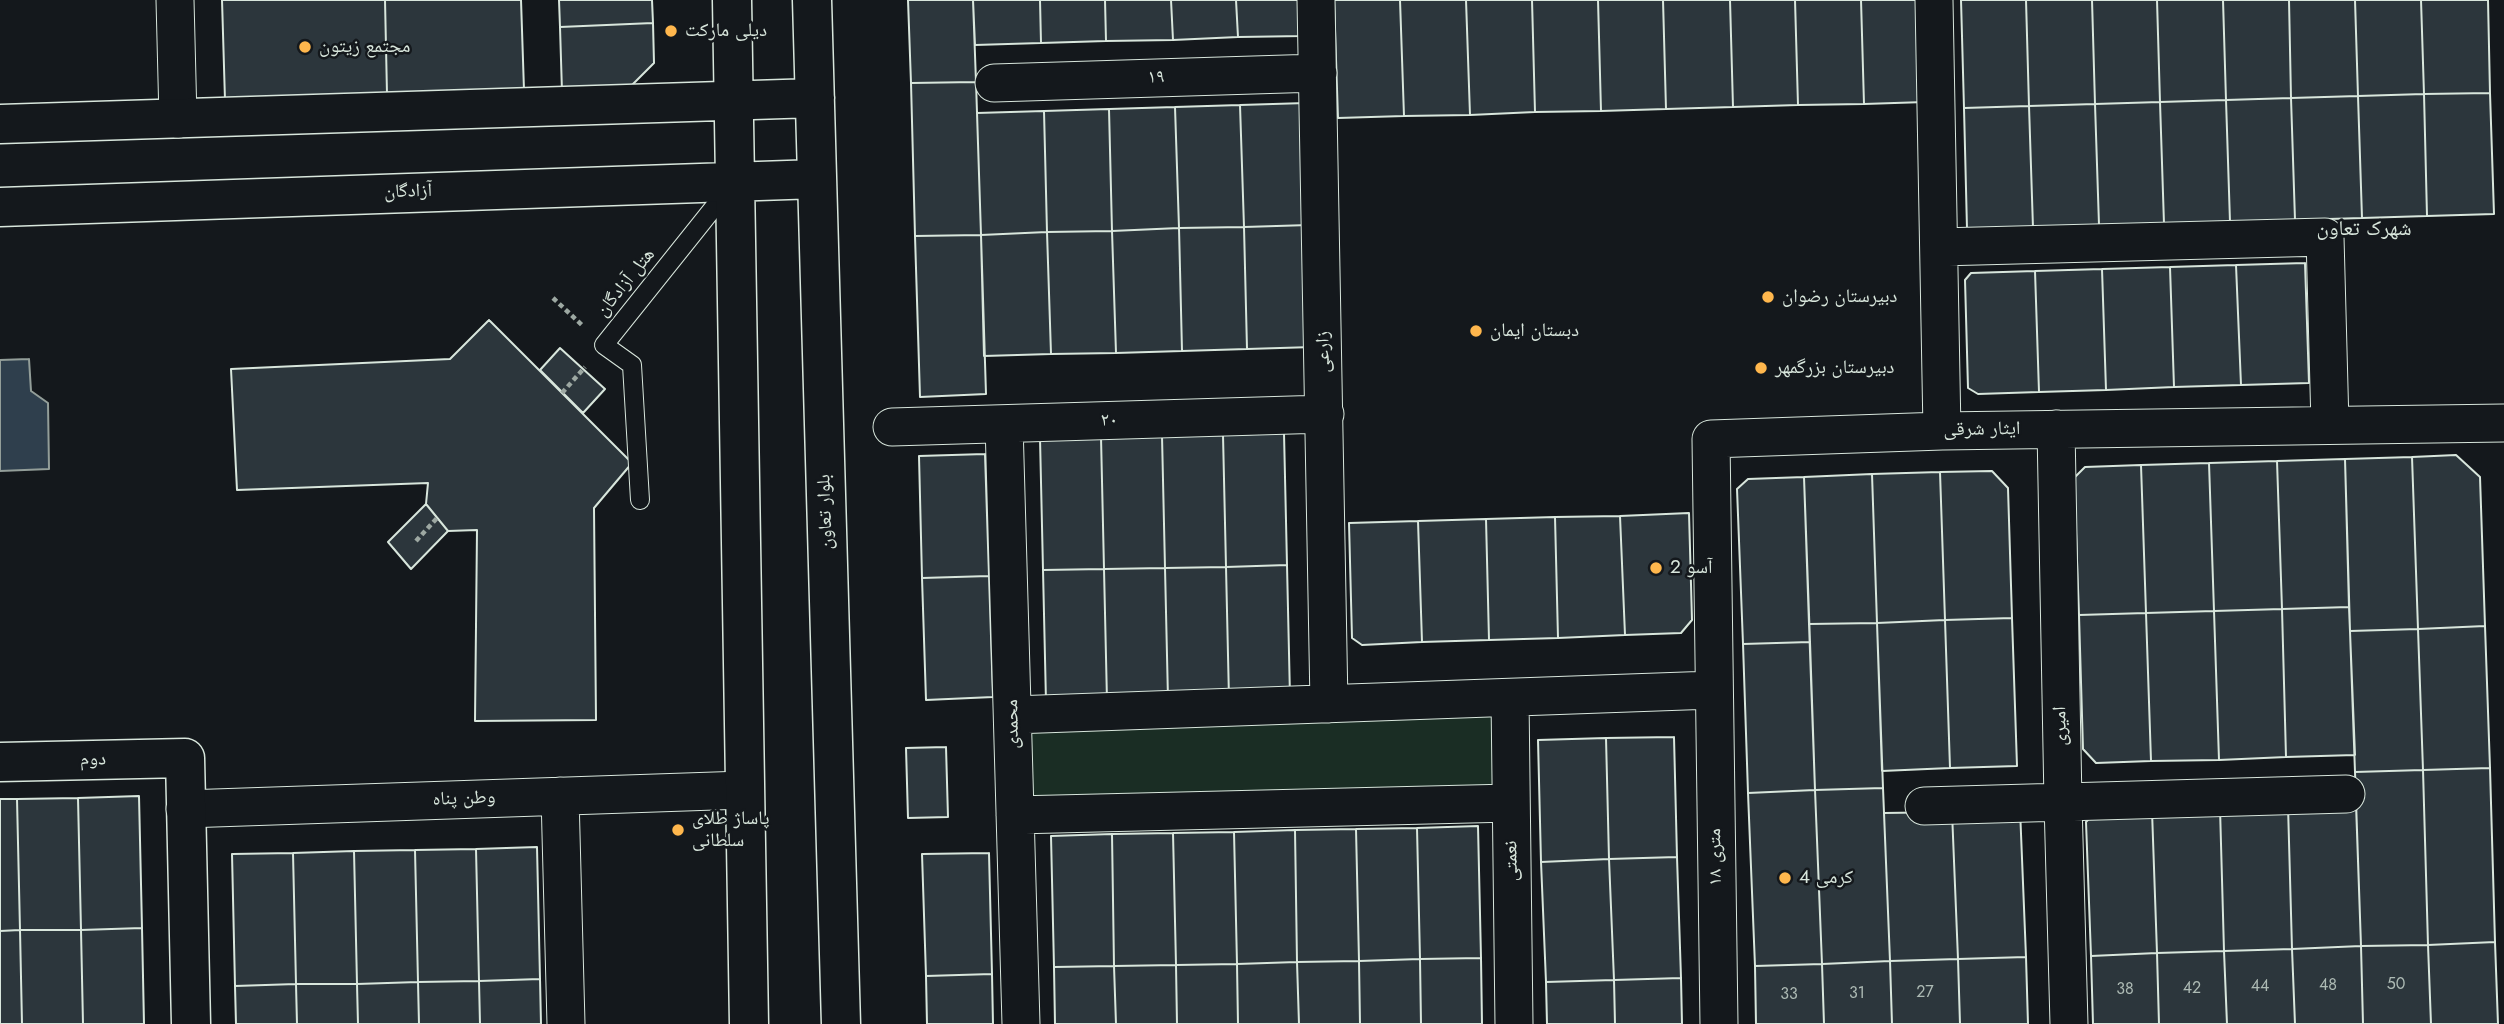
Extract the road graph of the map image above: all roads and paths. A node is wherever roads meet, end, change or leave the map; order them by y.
1 (175, 0) edge
2 (732, 0) edge
3 (812, 0) edge
4 (1316, 0) edge
5 (1934, 0) edge
6 (1318, 73) junction
7 (994, 83) dead end
8 (815, 98) junction
9 (735, 100) junction
10 (178, 119) junction
11 (0, 124) edge
12 (817, 179) junction
13 (735, 181) junction
14 (0, 207) edge
15 (1939, 247) junction
16 (1325, 414) junction
17 (2504, 423) edge
18 (1004, 424) junction
19 (2330, 425) junction
20 (892, 427) dead end
21 (2056, 429) junction
22 (1942, 431) junction
23 (640, 500) dead end
24 (437, 518) dead end
25 (416, 541) dead end
26 (1713, 690) junction
27 (1510, 698) junction
28 (1329, 704) junction
29 (1013, 715) junction
30 (0, 762) edge
31 (744, 790) junction
32 (2346, 794) dead end
33 (560, 796) junction
34 (2063, 802) junction
35 (1511, 803) junction
36 (1924, 806) dead end
37 (185, 809) junction
38 (1015, 815) junction
39 (191, 1024) edge
40 (566, 1024) edge
41 (749, 1024) edge
42 (841, 1024) edge
43 (1021, 1024) edge
44 (1514, 1024) edge
45 (1719, 1024) edge
46 (2069, 1024) edge

1 - 10 street
2 - 9 main road
3 - 8 main road, بلوار تعاون
4 - 6 street, زارعی
5 - 15 street
6 - 7 street, ۱۹
6 - 16 street, زارعی
8 - 9 main road
8 - 12 main road, بلوار تعاون
9 - 10 main road
9 - 13 main road
10 - 11 main road
12 - 13 main road, آزادگان
12 - 42 main road, بلوار تعاون
13 - 14 main road, آزادگان
13 - 23 lane, هتل آزادگان
13 - 31 main road
15 - 19 street
15 - 22 street
16 - 18 street, ۲۰
16 - 28 street, زارعی
17 - 19 street, ایثار شرقی
18 - 20 street, ۲۰
18 - 29 street, محمدی
19 - 21 street, ایثار شرقی
21 - 22 street, ایثار شرقی
21 - 34 street, امیری
22 - 26 street, ایثار شرقی
24 - 25 path
26 - 27 street
26 - 45 street, ۱۸ متری
27 - 28 street
27 - 35 street, نعمتی
28 - 29 street
29 - 38 street, محمدی
30 - 37 main road, دوم
31 - 33 street, وطن پناه
31 - 41 main road
32 - 34 street
33 - 37 street, وطن پناه
33 - 40 street
34 - 36 street
34 - 46 street, امیری
35 - 38 street
35 - 44 street, نعمتی
37 - 39 main road
38 - 43 street, محمدی

